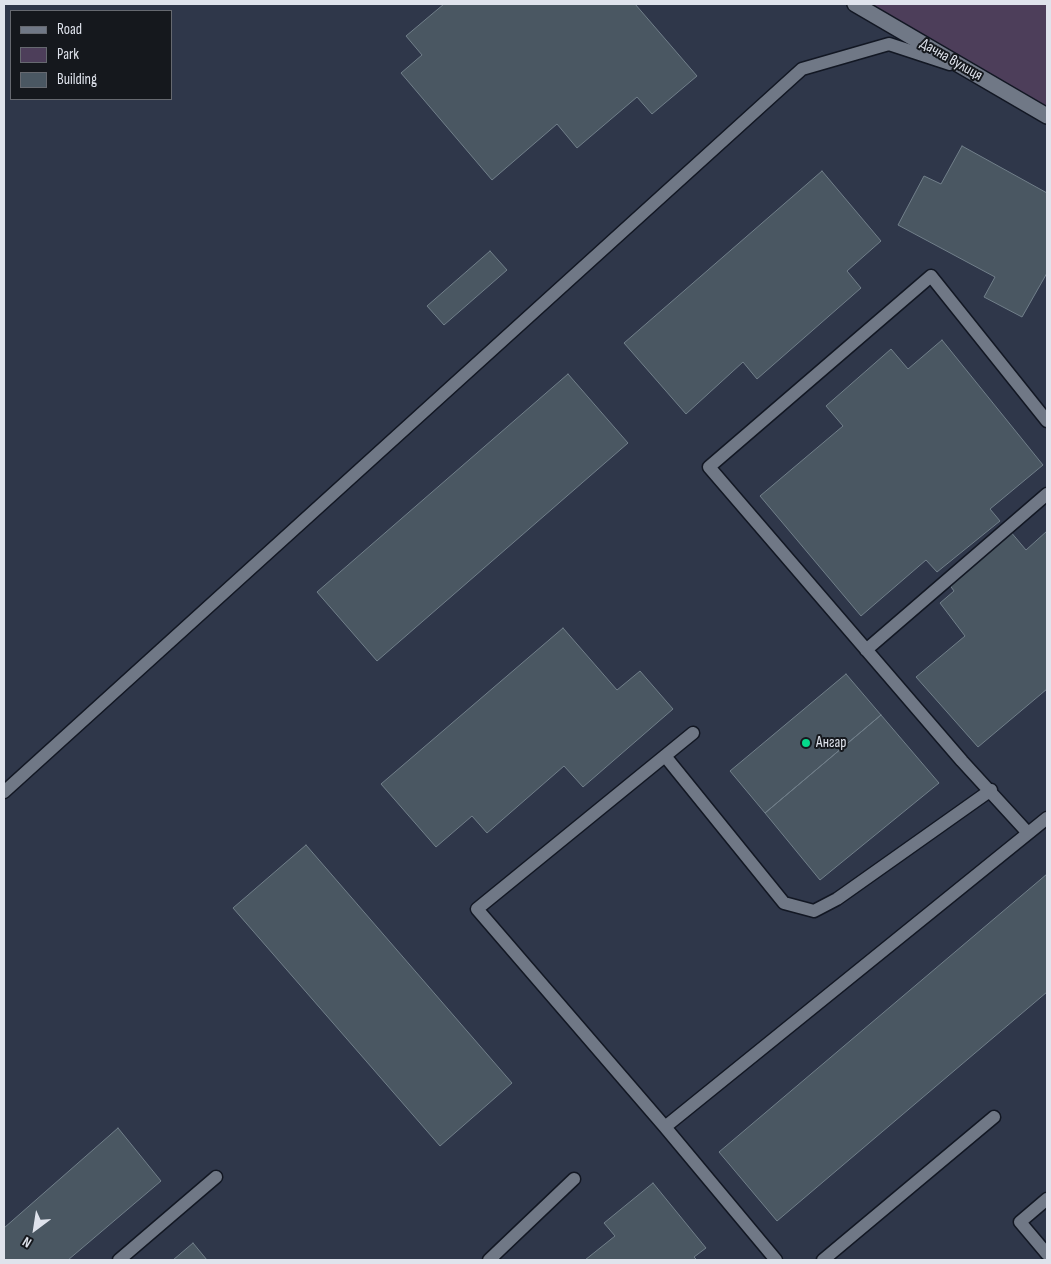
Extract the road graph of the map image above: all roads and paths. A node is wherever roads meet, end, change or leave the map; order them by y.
1 (855, 4) edge
2 (966, 69) junction
3 (1047, 116) edge
4 (1047, 421) edge
5 (1047, 494) edge
6 (866, 650) junction
7 (693, 733) dead end
8 (666, 756) junction
9 (991, 790) junction
10 (4, 792) edge
11 (1047, 818) edge
12 (1028, 833) junction
13 (994, 1117) dead end
14 (665, 1128) junction
15 (216, 1177) dead end
16 (574, 1179) dead end
17 (1047, 1199) edge
18 (1047, 1254) edge
19 (119, 1260) edge
20 (489, 1260) edge
21 (776, 1260) edge
22 (823, 1260) edge

1 - 2 street, Дачна вулиця
2 - 3 street, Дачна вулиця
2 - 10 lane
4 - 6 lane
5 - 6 lane
6 - 9 lane
7 - 8 lane
8 - 9 lane
8 - 14 lane
9 - 12 lane
11 - 12 lane
12 - 14 lane
13 - 22 lane
14 - 21 lane
15 - 19 lane
16 - 20 lane
17 - 18 lane

